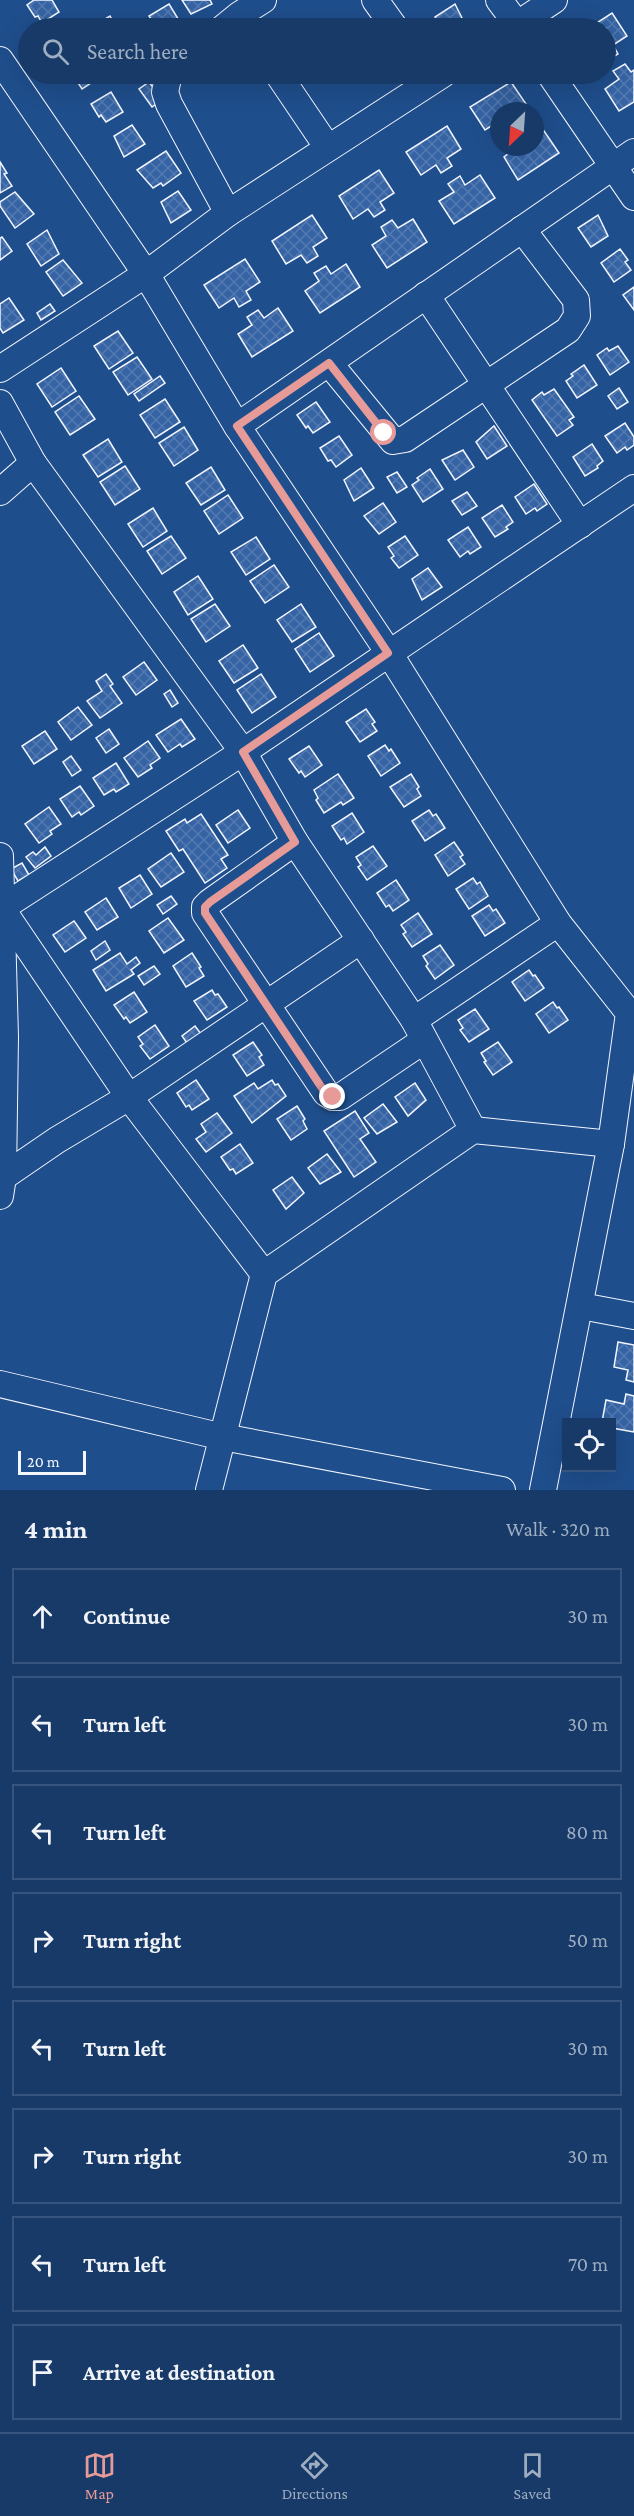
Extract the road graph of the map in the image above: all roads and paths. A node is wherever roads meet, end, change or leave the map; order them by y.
1 (263, 0) edge
2 (375, 0) edge
3 (500, 0) edge
4 (554, 0) edge
5 (235, 18) edge
6 (388, 18) edge
7 (511, 18) edge
8 (529, 18) edge
9 (0, 60) edge
10 (167, 84) edge
11 (285, 84) edge
12 (422, 84) edge
13 (557, 84) edge
14 (328, 148) junction
15 (634, 152) edge
16 (613, 166) junction
17 (634, 197) edge
18 (228, 213) junction
19 (522, 229) junction
20 (146, 274) junction
21 (426, 295) junction
22 (329, 363) junction
23 (0, 369) edge
24 (487, 386) junction
25 (0, 404) edge
26 (237, 426) junction
27 (33, 463) junction
28 (634, 488) edge
29 (0, 492) edge
30 (580, 525) junction
31 (388, 653) junction
32 (243, 752) junction
33 (295, 842) junction
34 (0, 856) edge
35 (1, 909) edge
36 (558, 923) junction
37 (361, 940) junction
38 (266, 1003) junction
39 (632, 1012) edge
40 (419, 1030) junction
41 (129, 1097) junction
42 (473, 1130) junction
43 (611, 1144) junction
44 (2, 1186) edge
45 (264, 1274) junction
46 (581, 1306) junction
47 (634, 1316) edge
48 (0, 1384) edge
49 (224, 1437) junction
50 (209, 1490) edge
51 (502, 1490) edge
52 (543, 1490) edge

1 - 5 street
2 - 6 street
3 - 7 street
4 - 8 street
9 - 20 street
10 - 18 street
11 - 14 street
12 - 14 street
13 - 16 street
14 - 18 street
15 - 16 street
16 - 17 street
16 - 19 street
18 - 20 street
19 - 21 street
19 - 24 street
20 - 23 street
20 - 26 street
21 - 22 street
21 - 24 street
22 - 24 street
22 - 26 street
24 - 30 street
25 - 27 street
26 - 31 street
27 - 29 street
27 - 32 street
28 - 30 street
30 - 31 street
31 - 32 street
31 - 36 street
32 - 33 street
32 - 35 street
33 - 37 street
33 - 38 street
34 - 35 street
35 - 41 street
35 - 44 street
36 - 39 street
36 - 40 street
37 - 38 street
37 - 40 street
38 - 40 street
38 - 41 street
39 - 43 street
40 - 42 street
41 - 44 street
41 - 45 street
42 - 43 street
42 - 45 street
43 - 46 street
45 - 49 street
46 - 47 street
46 - 52 street
48 - 49 street
49 - 50 street
49 - 51 street

